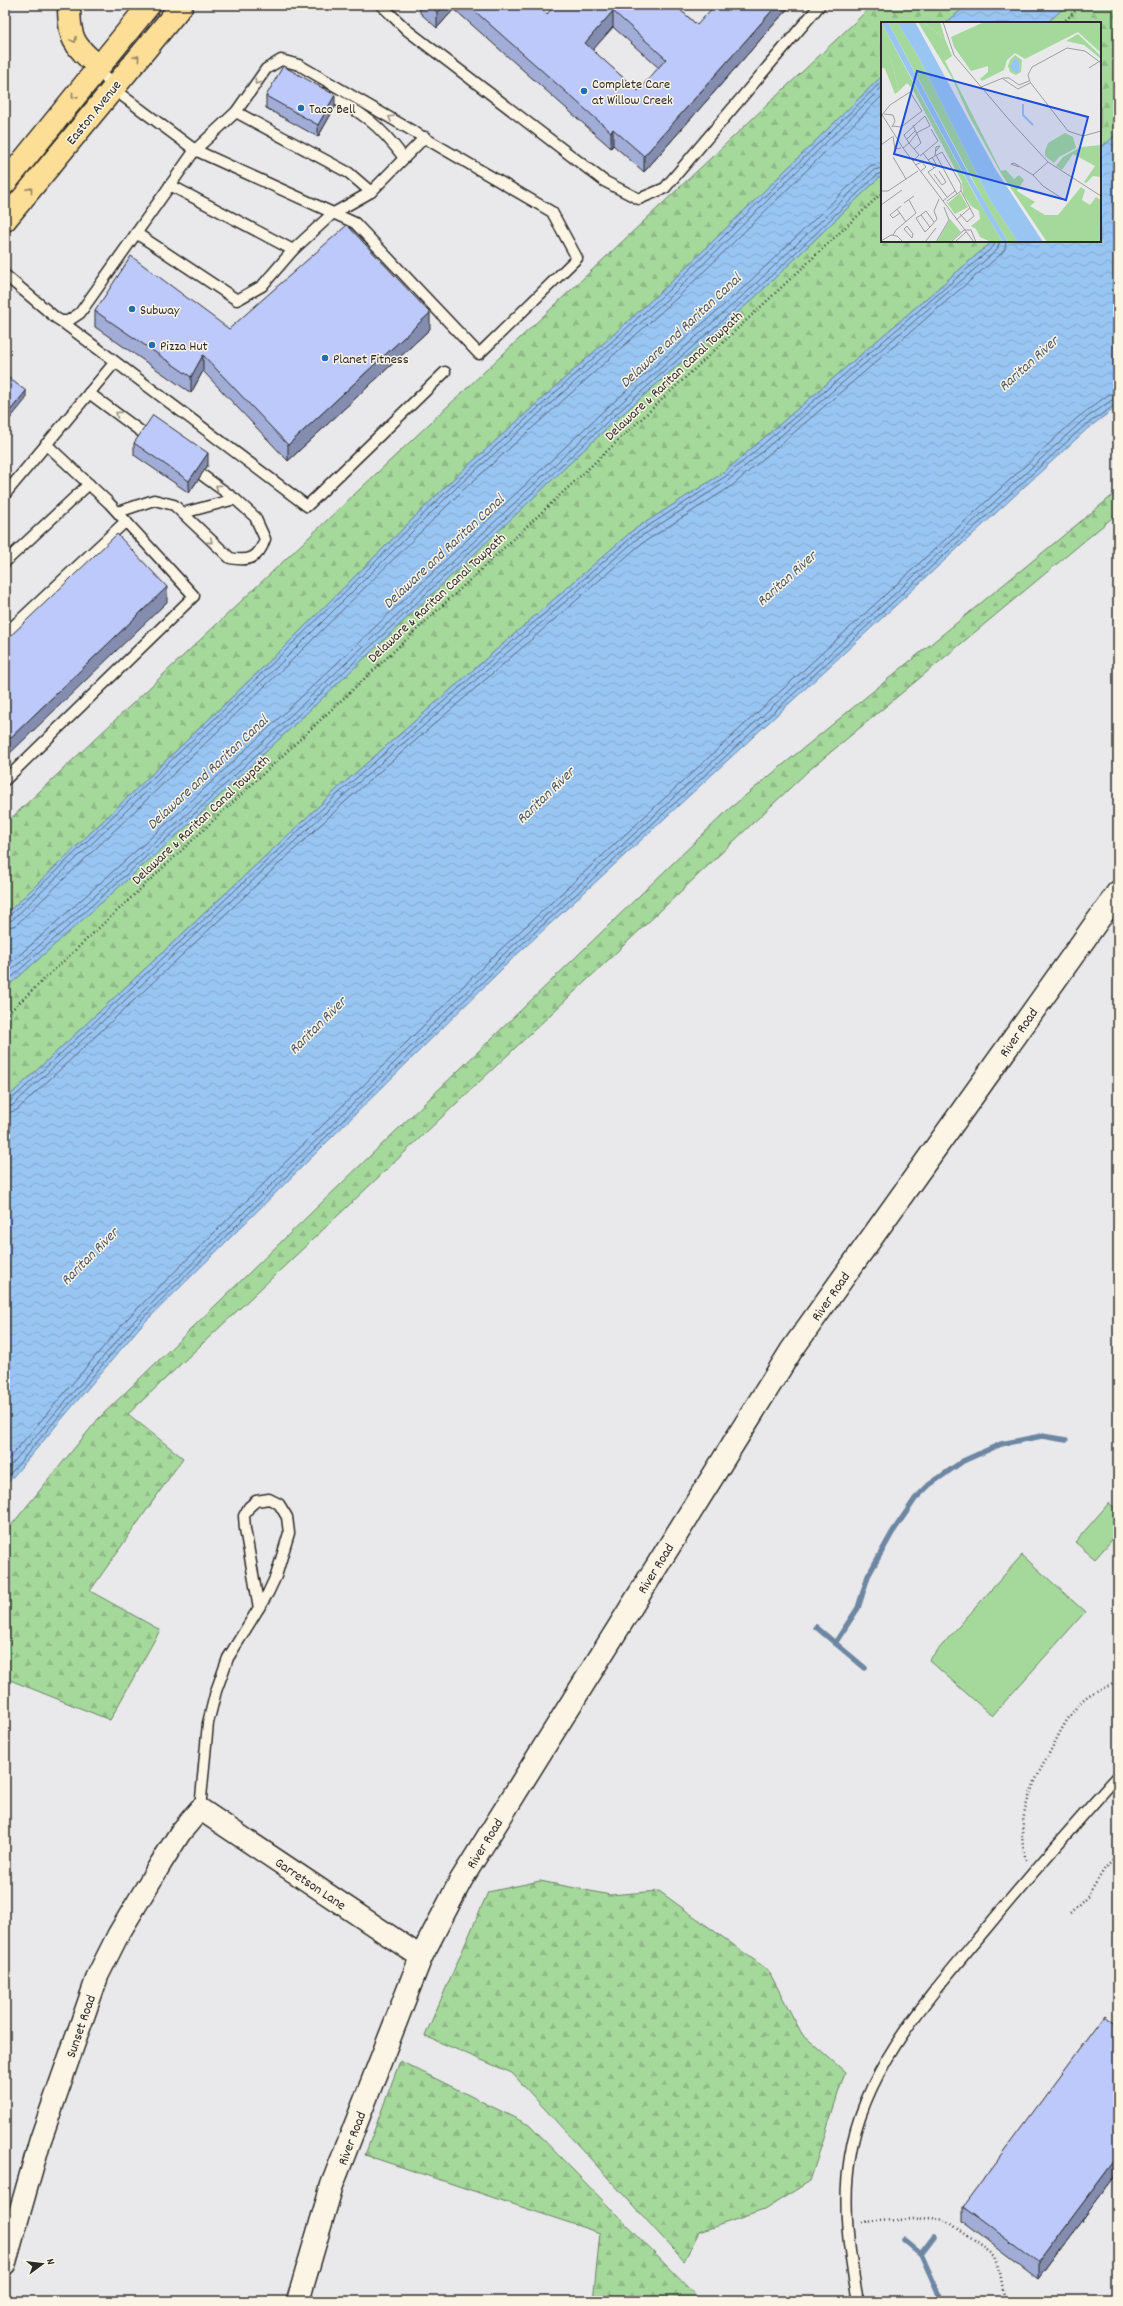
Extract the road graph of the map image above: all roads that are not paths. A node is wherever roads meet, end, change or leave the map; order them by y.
1 (69, 5) edge
2 (149, 5) edge
3 (182, 5) edge
4 (381, 5) edge
5 (820, 5) edge
6 (98, 66) junction
7 (266, 69) junction
8 (279, 73) edge
9 (312, 87) edge
10 (112, 88) junction
11 (236, 112) junction
12 (425, 137) junction
13 (195, 150) junction
14 (404, 158) junction
15 (5, 183) edge
16 (170, 185) junction
17 (371, 192) junction
18 (332, 214) junction
19 (5, 220) edge
20 (136, 233) junction
21 (294, 250) junction
22 (5, 275) edge
23 (61, 321) junction
24 (115, 362) junction
25 (445, 372) dead end
26 (89, 393) junction
27 (147, 436) edge
28 (46, 444) junction
29 (202, 475) edge
30 (89, 484) junction
31 (5, 494) edge
32 (235, 499) junction
33 (118, 512) junction
34 (183, 513) junction
35 (126, 521) junction
36 (5, 562) edge
37 (5, 634) edge
38 (5, 780) edge
39 (1118, 892) edge
40 (259, 1608) junction
41 (1118, 1776) edge
42 (200, 1808) junction
43 (421, 1957) junction
44 (5, 2264) edge
45 (298, 2301) edge
46 (858, 2301) edge

1 -> 6 main road
2 - 6 main road, Easton Avenue
10 -> 3 main road, Easton Avenue
4 - 5 lane
6 - 10 lane
6 -> 15 main road, Easton Avenue
7 - 8 lane
7 -> 11 lane
12 -> 7 lane
9 - 14 lane
10 - 13 lane
19 -> 10 main road, Easton Avenue
11 - 13 lane
11 - 17 lane
12 - 14 lane
12 - 18 lane
13 - 16 lane
13 - 18 lane
14 - 17 lane
16 - 20 lane
16 - 21 lane
17 - 18 lane
18 - 21 lane
20 - 21 lane
20 - 23 lane
22 - 23 lane
23 - 24 lane
24 - 25 lane
24 - 26 lane
27 -> 26 lane
26 - 28 lane
28 - 30 lane
28 - 31 lane
32 -> 29 lane
30 - 33 lane
30 - 36 lane
32 - 34 lane
34 -> 32 lane
33 - 34 lane
33 - 35 lane
35 - 37 lane
35 - 38 lane
39 - 43 main road, River Road
40 - 40 lane
40 - 42 lane
41 - 46 lane
42 - 43 street, Garretson Lane
42 - 44 street, Sunset Road
43 - 45 main road, River Road

